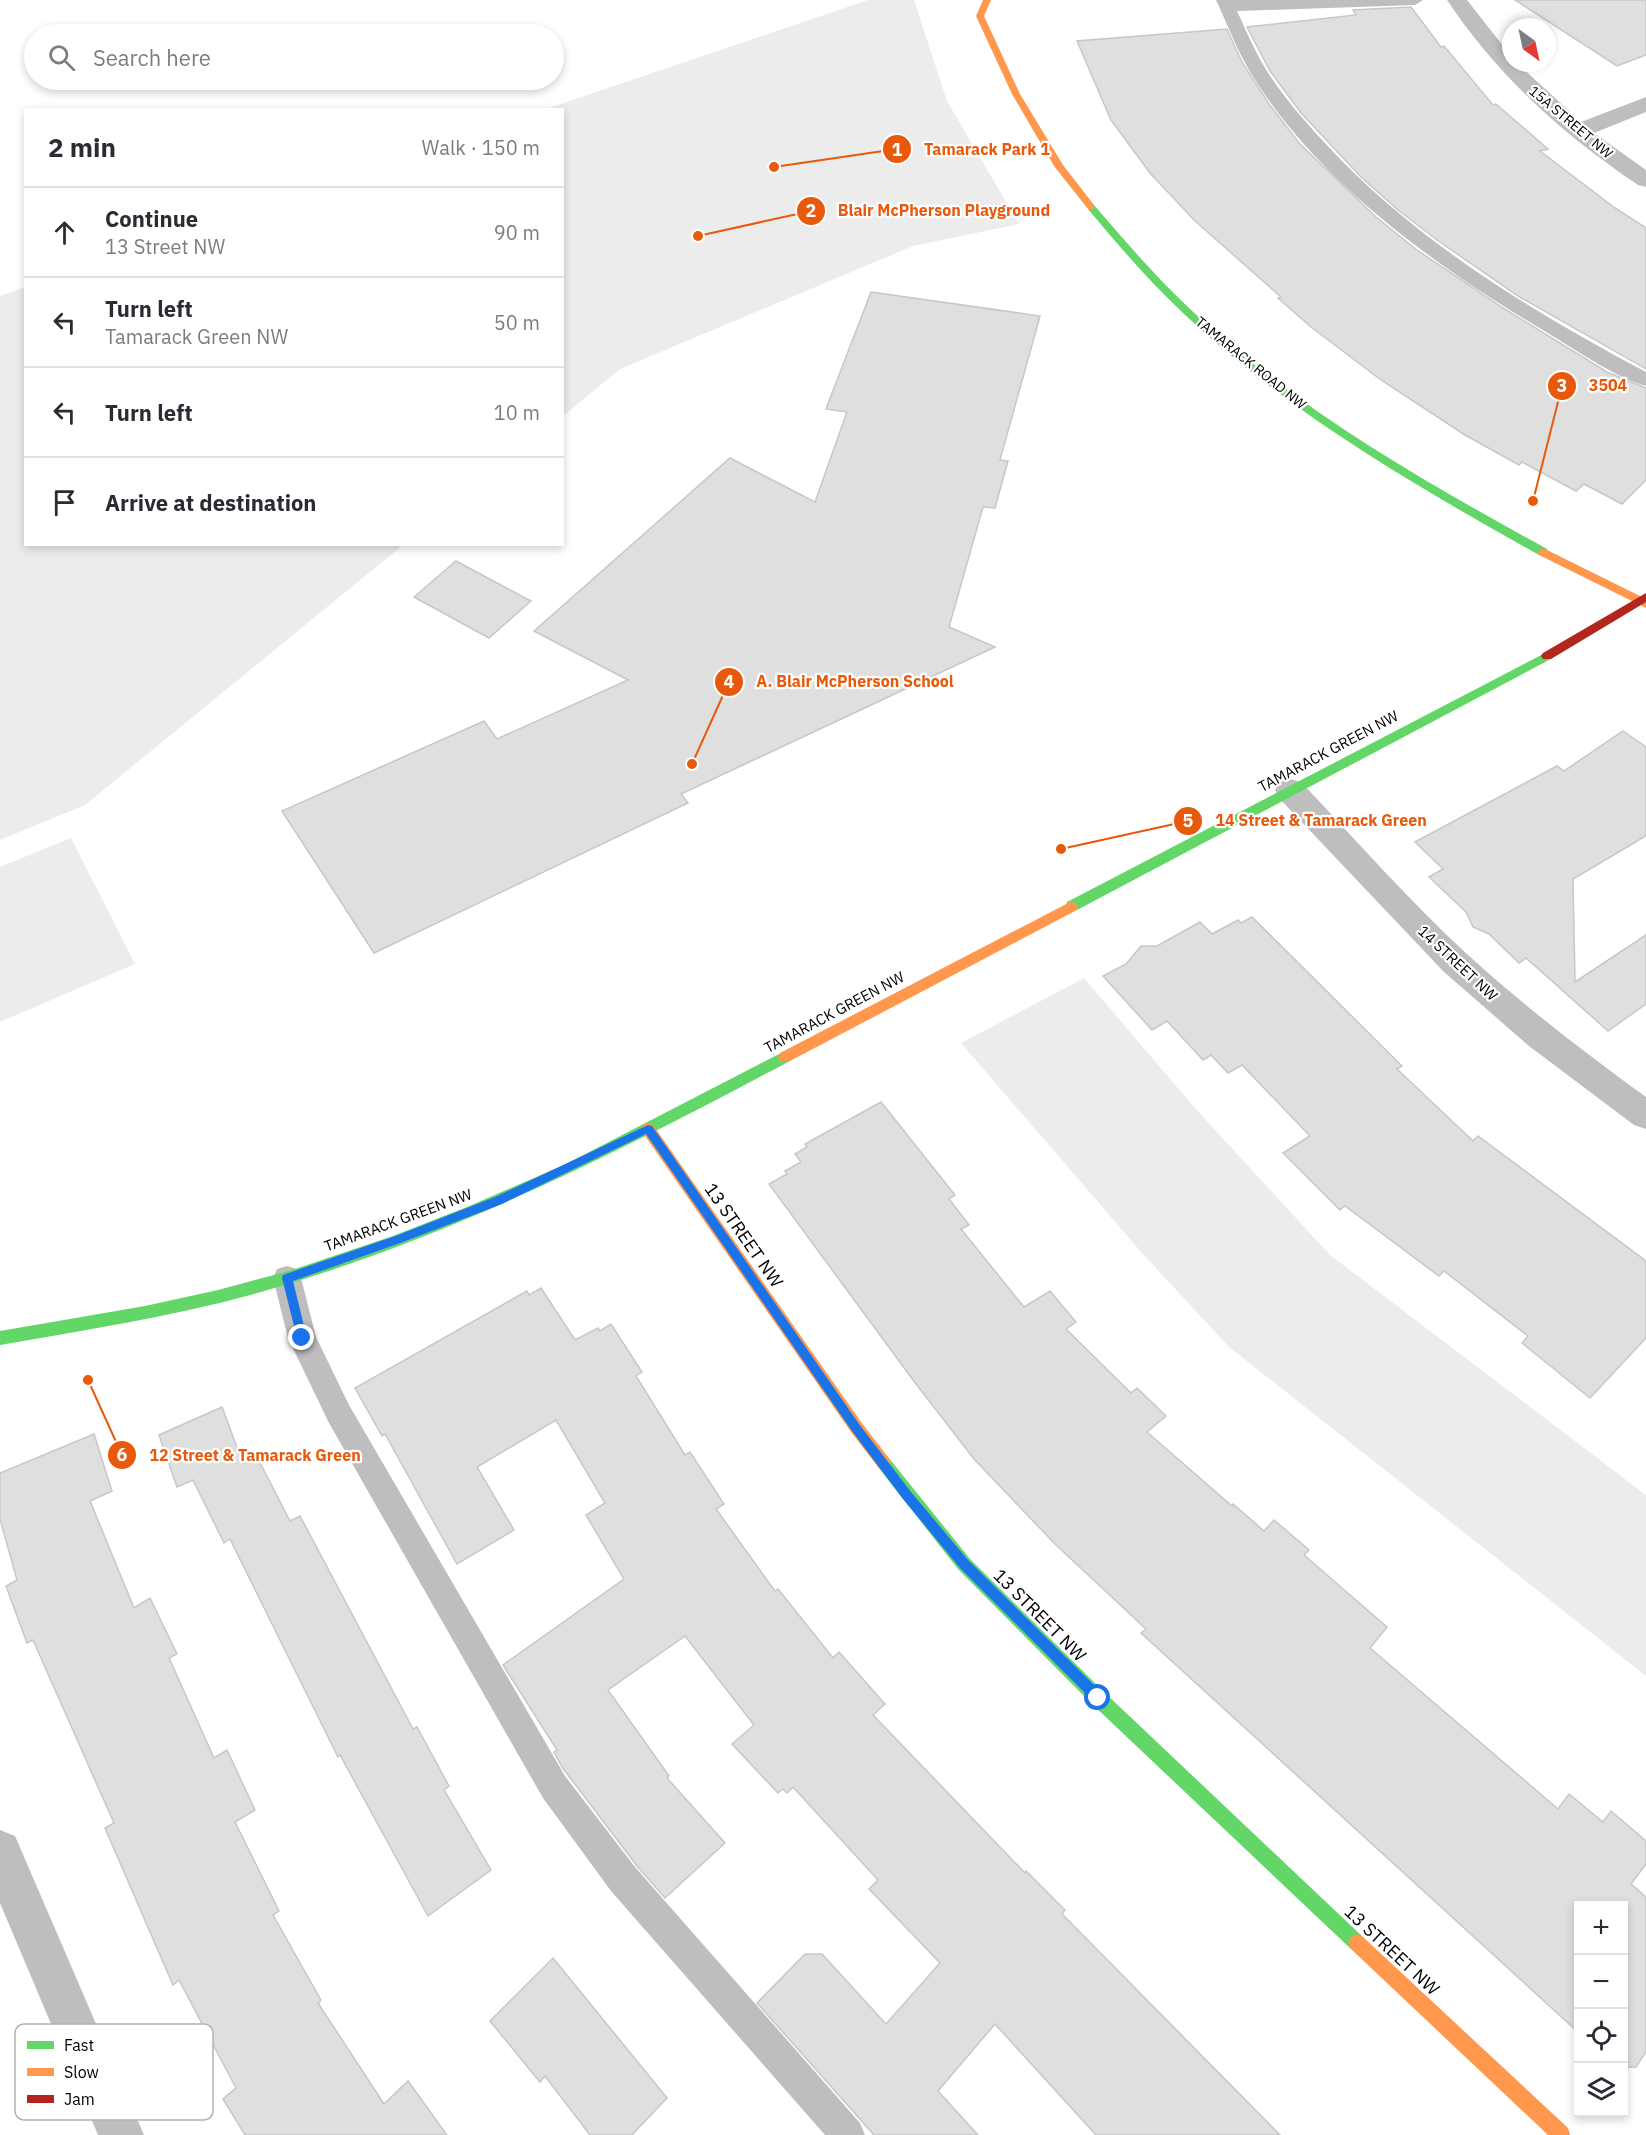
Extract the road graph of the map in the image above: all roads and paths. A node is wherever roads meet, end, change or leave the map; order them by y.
1 (987, 0) edge
2 (1415, 0) edge
3 (1457, 0) edge
4 (1225, 3) edge
5 (1646, 104) edge
6 (1580, 131) junction
7 (1646, 180) edge
8 (1646, 380) edge
9 (1644, 601) edge
10 (1290, 790) junction
11 (1646, 1115) edge
12 (648, 1129) junction
13 (287, 1278) junction
14 (0, 1338) edge
15 (0, 1851) edge
16 (71, 2024) edge
17 (114, 2120) edge
18 (121, 2135) edge
19 (848, 2135) edge
20 (1561, 2135) edge

1 - 9 street, TAMARACK ROAD NW
2 - 4 lane
3 - 6 street, 15A STREET NW
4 - 8 lane
5 - 6 street
6 - 7 street, 15A STREET NW
9 - 10 street, TAMARACK GREEN NW
10 - 11 street, 14 STREET NW
10 - 12 street, TAMARACK GREEN NW
12 - 13 street, TAMARACK GREEN NW
12 - 20 street, 13 STREET NW
13 - 14 street, TAMARACK GREEN NW
13 - 19 lane
15 - 16 street
17 - 18 street

